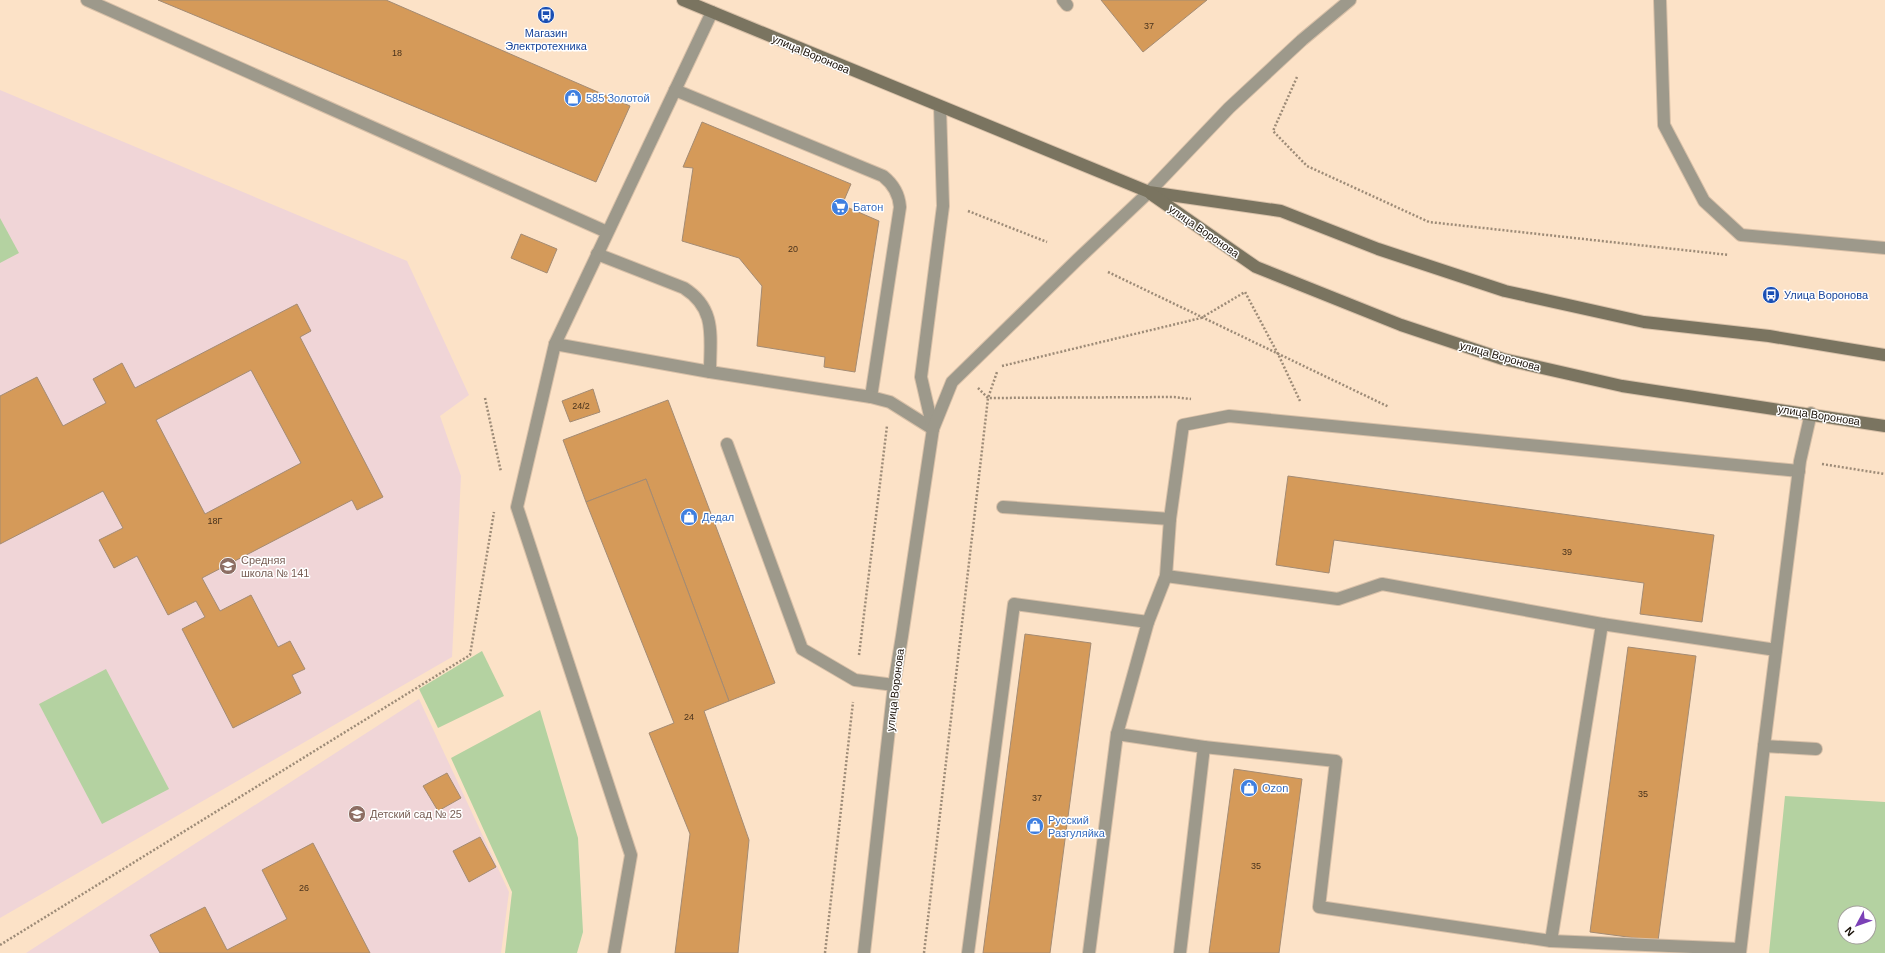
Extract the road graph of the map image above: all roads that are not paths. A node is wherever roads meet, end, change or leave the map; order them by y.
1 (87, 0) edge
2 (1350, 0) edge
3 (1660, 0) edge
4 (686, 1) edge
5 (712, 12) junction
6 (675, 90) junction
7 (940, 107) junction
8 (1147, 192) junction
9 (607, 232) junction
10 (1885, 248) edge
11 (597, 254) junction
12 (555, 344) junction
13 (1885, 354) edge
14 (710, 372) junction
15 (871, 397) junction
16 (1811, 413) junction
17 (1885, 426) edge
18 (933, 429) junction
19 (727, 444) dead end
20 (1799, 471) junction
21 (1003, 507) dead end
22 (1170, 519) junction
23 (1166, 576) junction
24 (1148, 622) junction
25 (1602, 624) junction
26 (1776, 650) junction
27 (894, 685) junction
28 (1117, 734) junction
29 (1764, 746) junction
30 (1204, 747) junction
31 (1816, 749) dead end
32 (1551, 942) junction
33 (1740, 951) edge
34 (614, 953) edge
35 (864, 953) edge
36 (968, 953) edge
37 (1089, 953) edge
38 (1180, 953) edge

1 - 9 street
2 - 8 street
3 - 10 street
4 - 5 main road, улица Воронова
5 - 6 street
5 - 7 main road, улица Воронова
6 - 9 street
6 - 15 street
7 - 8 main road, улица Воронова
7 - 18 street, улица Воронова
8 - 13 main road, улица Воронова
8 - 16 main road, улица Воронова
8 - 18 street, улица Воронова
9 - 11 street
11 - 12 street
11 - 14 street
12 - 14 street
12 - 34 street
14 - 15 street
15 - 18 street
16 - 17 main road, улица Воронова
16 - 20 street
18 - 27 street, улица Воронова
19 - 27 street
20 - 22 street
20 - 26 street
21 - 22 street
22 - 23 street
23 - 24 street
23 - 25 street
24 - 28 street
24 - 36 street
25 - 26 street
25 - 32 street
26 - 29 street
27 - 35 street, улица Воронова
28 - 30 street
28 - 37 street
29 - 31 street
29 - 33 street
30 - 32 street
30 - 38 street
32 - 33 street

